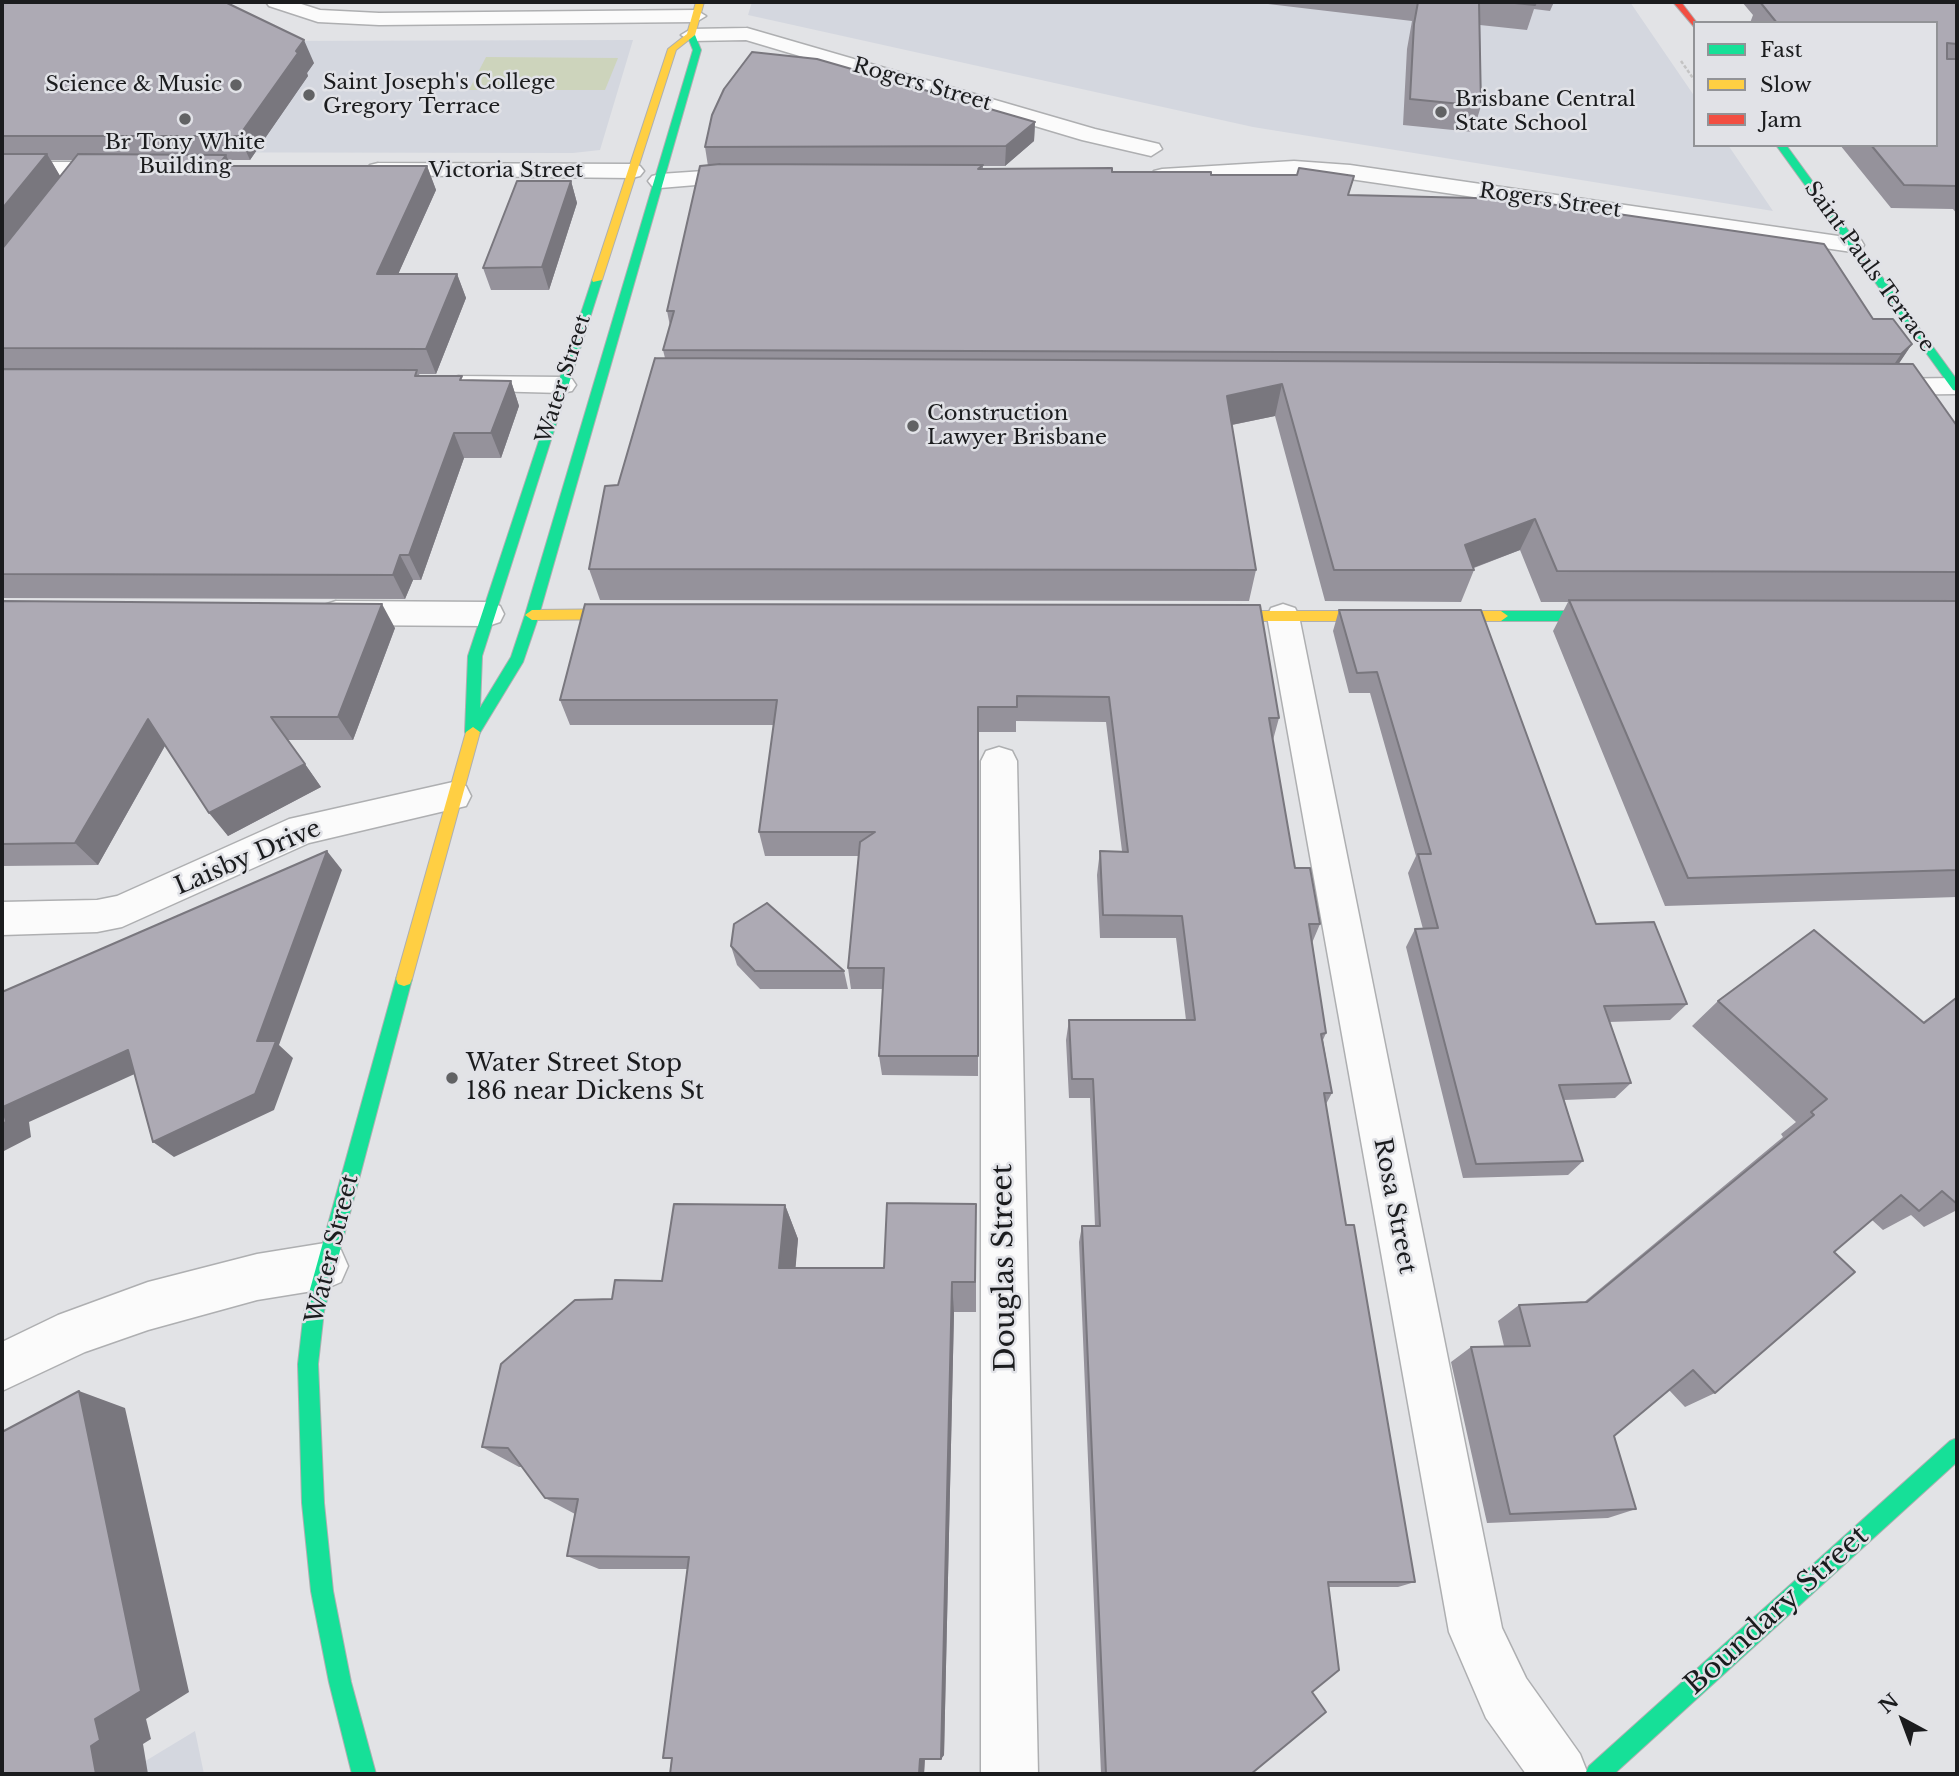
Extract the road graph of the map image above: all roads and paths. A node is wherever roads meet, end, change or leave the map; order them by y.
1 (276, 2) edge
2 (1677, 2) edge
3 (696, 18) edge
4 (1693, 23) edge
5 (1782, 147) edge
6 (1151, 149) dead end
7 (2, 169) edge
8 (85, 169) junction
9 (138, 169) edge
10 (353, 170) edge
11 (632, 171) junction
12 (765, 175) edge
13 (1145, 177) edge
14 (660, 181) junction
15 (67, 193) edge
16 (1852, 245) junction
17 (430, 384) edge
18 (562, 385) junction
19 (1853, 386) edge
20 (1956, 387) edge
21 (300, 613) edge
22 (488, 614) junction
23 (656, 614) edge
24 (532, 615) junction
25 (1189, 616) edge
26 (1283, 616) junction
27 (1628, 616) edge
28 (472, 734) junction
29 (999, 761) dead end
30 (453, 796) junction
31 (2, 919) edge
32 (325, 1266) junction
33 (2, 1367) edge
34 (1957, 1448) edge
35 (364, 1774) edge
36 (1010, 1774) edge
37 (1560, 1774) edge
38 (1597, 1774) edge

1 - 3 street, Rogers Street
2 - 4 main road
3 - 6 street, Rogers Street
3 - 11 main road, Water Street
3 - 14 main road, Water Street
5 - 16 main road, Saint Pauls Terrace
7 - 8 street
8 - 9 street
8 - 15 street
10 - 11 street, Victoria Street
11 - 18 main road, Water Street
12 - 14 street
13 - 16 street, Rogers Street
14 - 24 main road, Water Street
16 - 20 main road, Saint Pauls Terrace
17 - 18 street
18 - 22 main road, Water Street
19 - 20 street
21 - 22 street
22 - 28 main road, Water Street
23 - 24 main road
24 - 28 main road, Water Street
25 - 26 main road
26 - 27 main road
26 - 37 street, Rosa Street
28 - 30 main road, Water Street
29 - 36 street, Douglas Street
30 - 31 street, Laisby Drive
30 - 32 main road, Water Street
32 - 33 street
32 - 35 main road, Water Street
34 - 38 main road, Boundary Street

